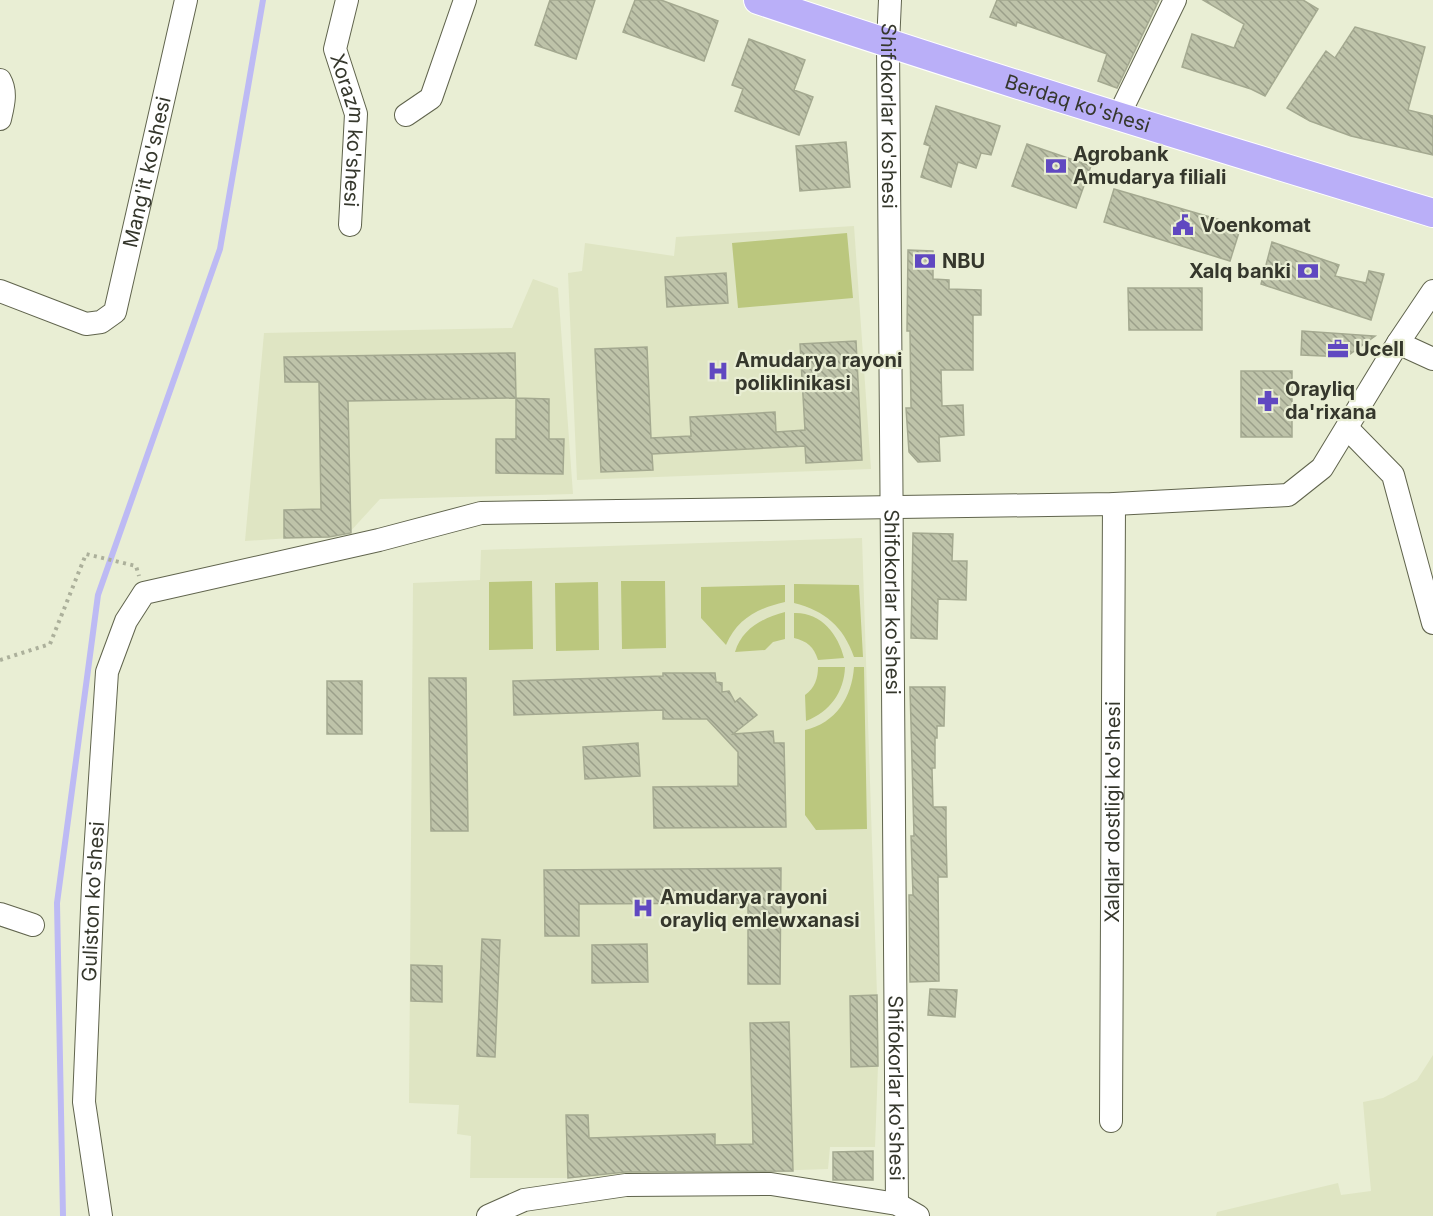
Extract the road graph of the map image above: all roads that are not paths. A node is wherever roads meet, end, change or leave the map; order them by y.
1 (186, 0) edge
2 (347, 0) edge
3 (465, 0) edge
4 (758, 0) edge
5 (890, 0) edge
6 (1175, 0) edge
7 (888, 44) junction
8 (0, 80) edge
9 (406, 115) dead end
10 (1118, 117) junction
11 (0, 118) edge
12 (1433, 213) edge
13 (350, 225) dead end
14 (0, 291) edge
15 (1433, 291) edge
16 (1398, 343) junction
17 (1433, 359) edge
18 (1347, 428) junction
19 (1114, 504) junction
20 (892, 506) junction
21 (1433, 623) edge
22 (0, 914) edge
23 (33, 925) dead end
24 (1111, 1120) dead end
25 (897, 1204) junction
26 (101, 1216) edge
27 (488, 1216) edge
28 (918, 1216) edge

1 - 14 street, Mang'it ko'shesi
2 - 13 street, Xorazm ko'shesi
3 - 9 street
4 - 7 main road, Berdaq ko'shesi
5 - 7 street, Shifokorlar ko'shesi
6 - 10 street
7 - 10 main road, Berdaq ko'shesi
7 - 20 street, Shifokorlar ko'shesi
8 - 11 street
10 - 12 main road, Berdaq ko'shesi
15 - 16 street
16 - 17 street
16 - 18 street
18 - 19 street
18 - 21 street
19 - 20 street
19 - 24 street, Xalqlar dostligi ko'shesi
20 - 25 street, Shifokorlar ko'shesi
20 - 26 street, Guliston ko'shesi
22 - 23 street
25 - 27 street
25 - 28 street

